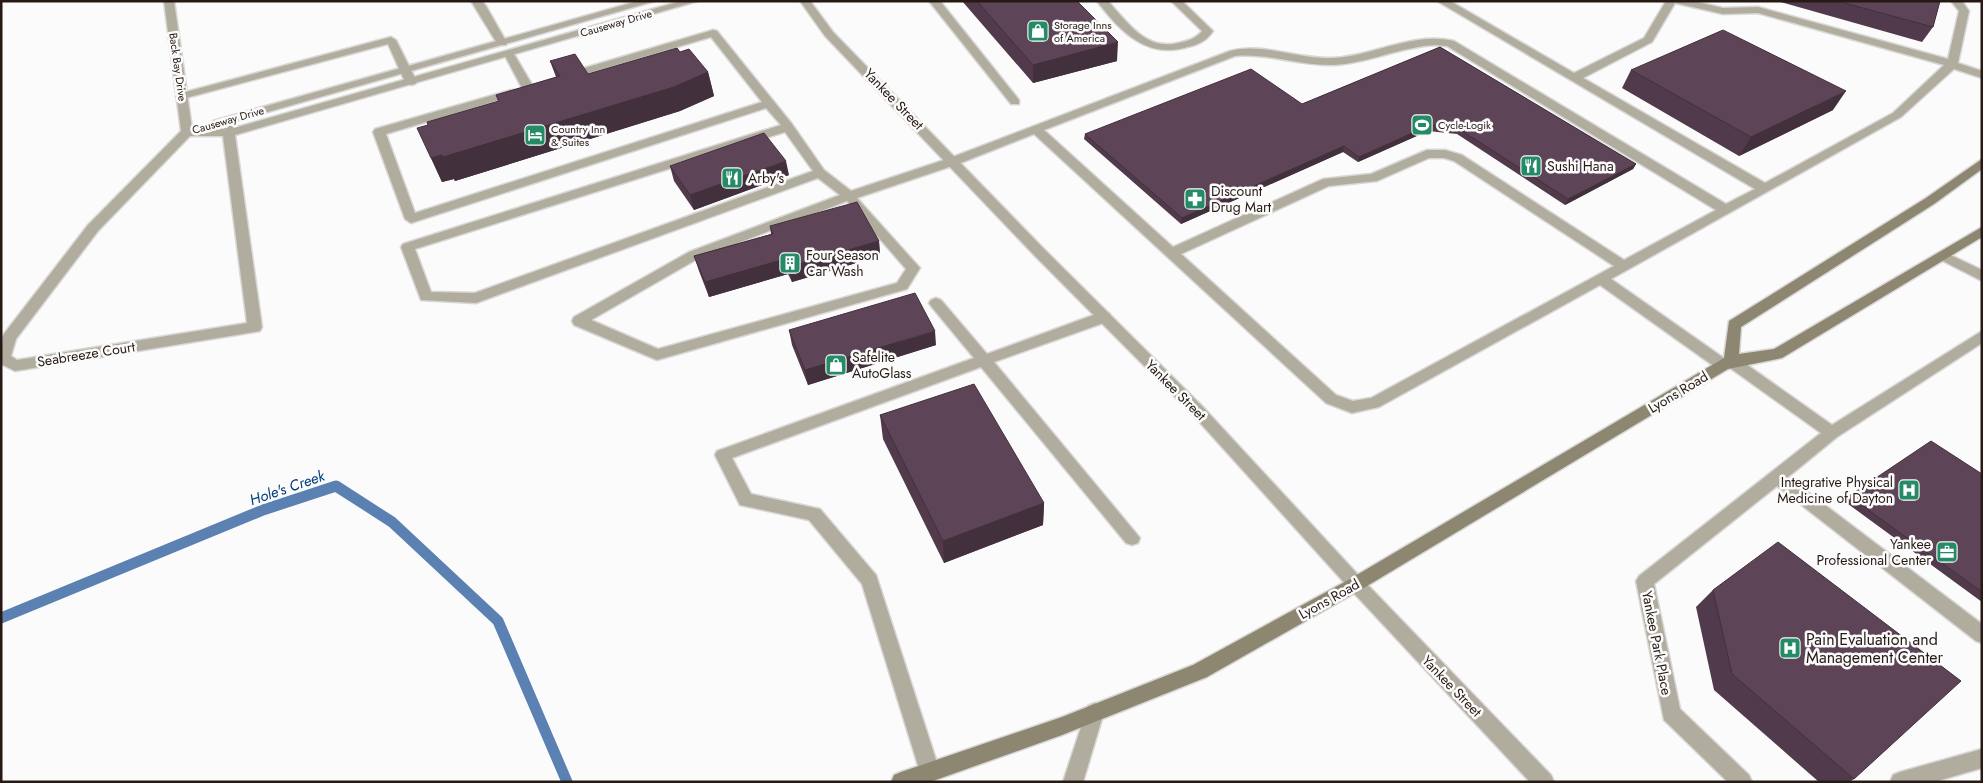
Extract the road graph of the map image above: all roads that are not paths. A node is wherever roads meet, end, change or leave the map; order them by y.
1 (169, 1) edge
2 (476, 1) edge
3 (650, 1) edge
4 (693, 1) edge
5 (805, 1) edge
6 (934, 1) edge
7 (1102, 1) edge
8 (1176, 1) edge
9 (1442, 1) edge
10 (1671, 1) edge
11 (1678, 1) edge
12 (1956, 1) edge
13 (502, 43) junction
14 (509, 54) junction
15 (1952, 64) junction
16 (407, 70) junction
17 (1982, 75) edge
18 (1574, 78) junction
19 (556, 79) edge
20 (411, 82) junction
21 (182, 96) junction
22 (1016, 102) dead end
23 (769, 103) junction
24 (228, 127) junction
25 (788, 127) junction
26 (1036, 129) junction
27 (187, 132) junction
28 (954, 161) junction
29 (1982, 162) edge
30 (820, 173) junction
31 (1765, 189) junction
32 (849, 196) junction
33 (1726, 210) junction
34 (1982, 230) edge
35 (1172, 253) junction
36 (1944, 256) junction
37 (1624, 266) junction
38 (1982, 276) edge
39 (1601, 279) junction
40 (936, 303) dead end
41 (1104, 316) junction
42 (1982, 336) edge
43 (985, 360) junction
44 (1727, 363) junction
45 (1832, 433) junction
46 (1777, 477) junction
47 (1132, 538) dead end
48 (1356, 584) junction
49 (1982, 635) edge
50 (1095, 712) junction
51 (1982, 758) edge
52 (930, 772) junction
53 (904, 781) edge
54 (1073, 782) edge
55 (1544, 782) edge
56 (1742, 782) edge
57 (1900, 782) edge

1 - 21 street, Back Bay Drive
2 - 13 street
3 - 13 street, Causeway Drive
4 - 14 street, Causeway Drive
5 - 28 street, Yankee Street
6 - 22 street
7 - 8 street
9 - 18 street
10 - 18 street
11 - 15 street
12 - 15 street
13 - 14 street
13 - 16 street, Causeway Drive
14 - 20 street, Causeway Drive
14 - 23 street
15 - 17 street
15 - 31 street
16 - 20 street
16 - 21 street
16 - 24 street, Causeway Drive
18 - 31 street
19 - 23 street
20 - 24 street, Causeway Drive
21 - 27 street, Back Bay Drive
23 - 25 street
24 - 27 street, Causeway Drive
24 - 27 street, Seabreeze Court
25 - 30 street
25 - 30 street
26 - 28 street
26 - 33 street
26 - 35 street
28 - 32 street
28 - 41 street, Yankee Street
29 - 44 main road
30 - 32 street
31 - 33 street
32 - 32 street
33 - 37 street
34 - 36 main road, Lyons Road
35 - 37 street
35 - 39 street
36 - 38 street
36 - 44 main road, Lyons Road
37 - 39 street
39 - 44 street
40 - 43 street
41 - 43 street
41 - 48 street, Yankee Street
42 - 45 street, Yankee Park Place
43 - 47 street
43 - 52 street
44 - 45 street
44 - 48 main road, Lyons Road
45 - 46 street, Yankee Park Place
46 - 49 street
46 - 56 street, Yankee Park Place
48 - 50 main road, Lyons Road
48 - 55 street, Yankee Street
50 - 52 main road, Lyons Road
50 - 54 street
51 - 57 street
52 - 53 main road, Lyons Road

